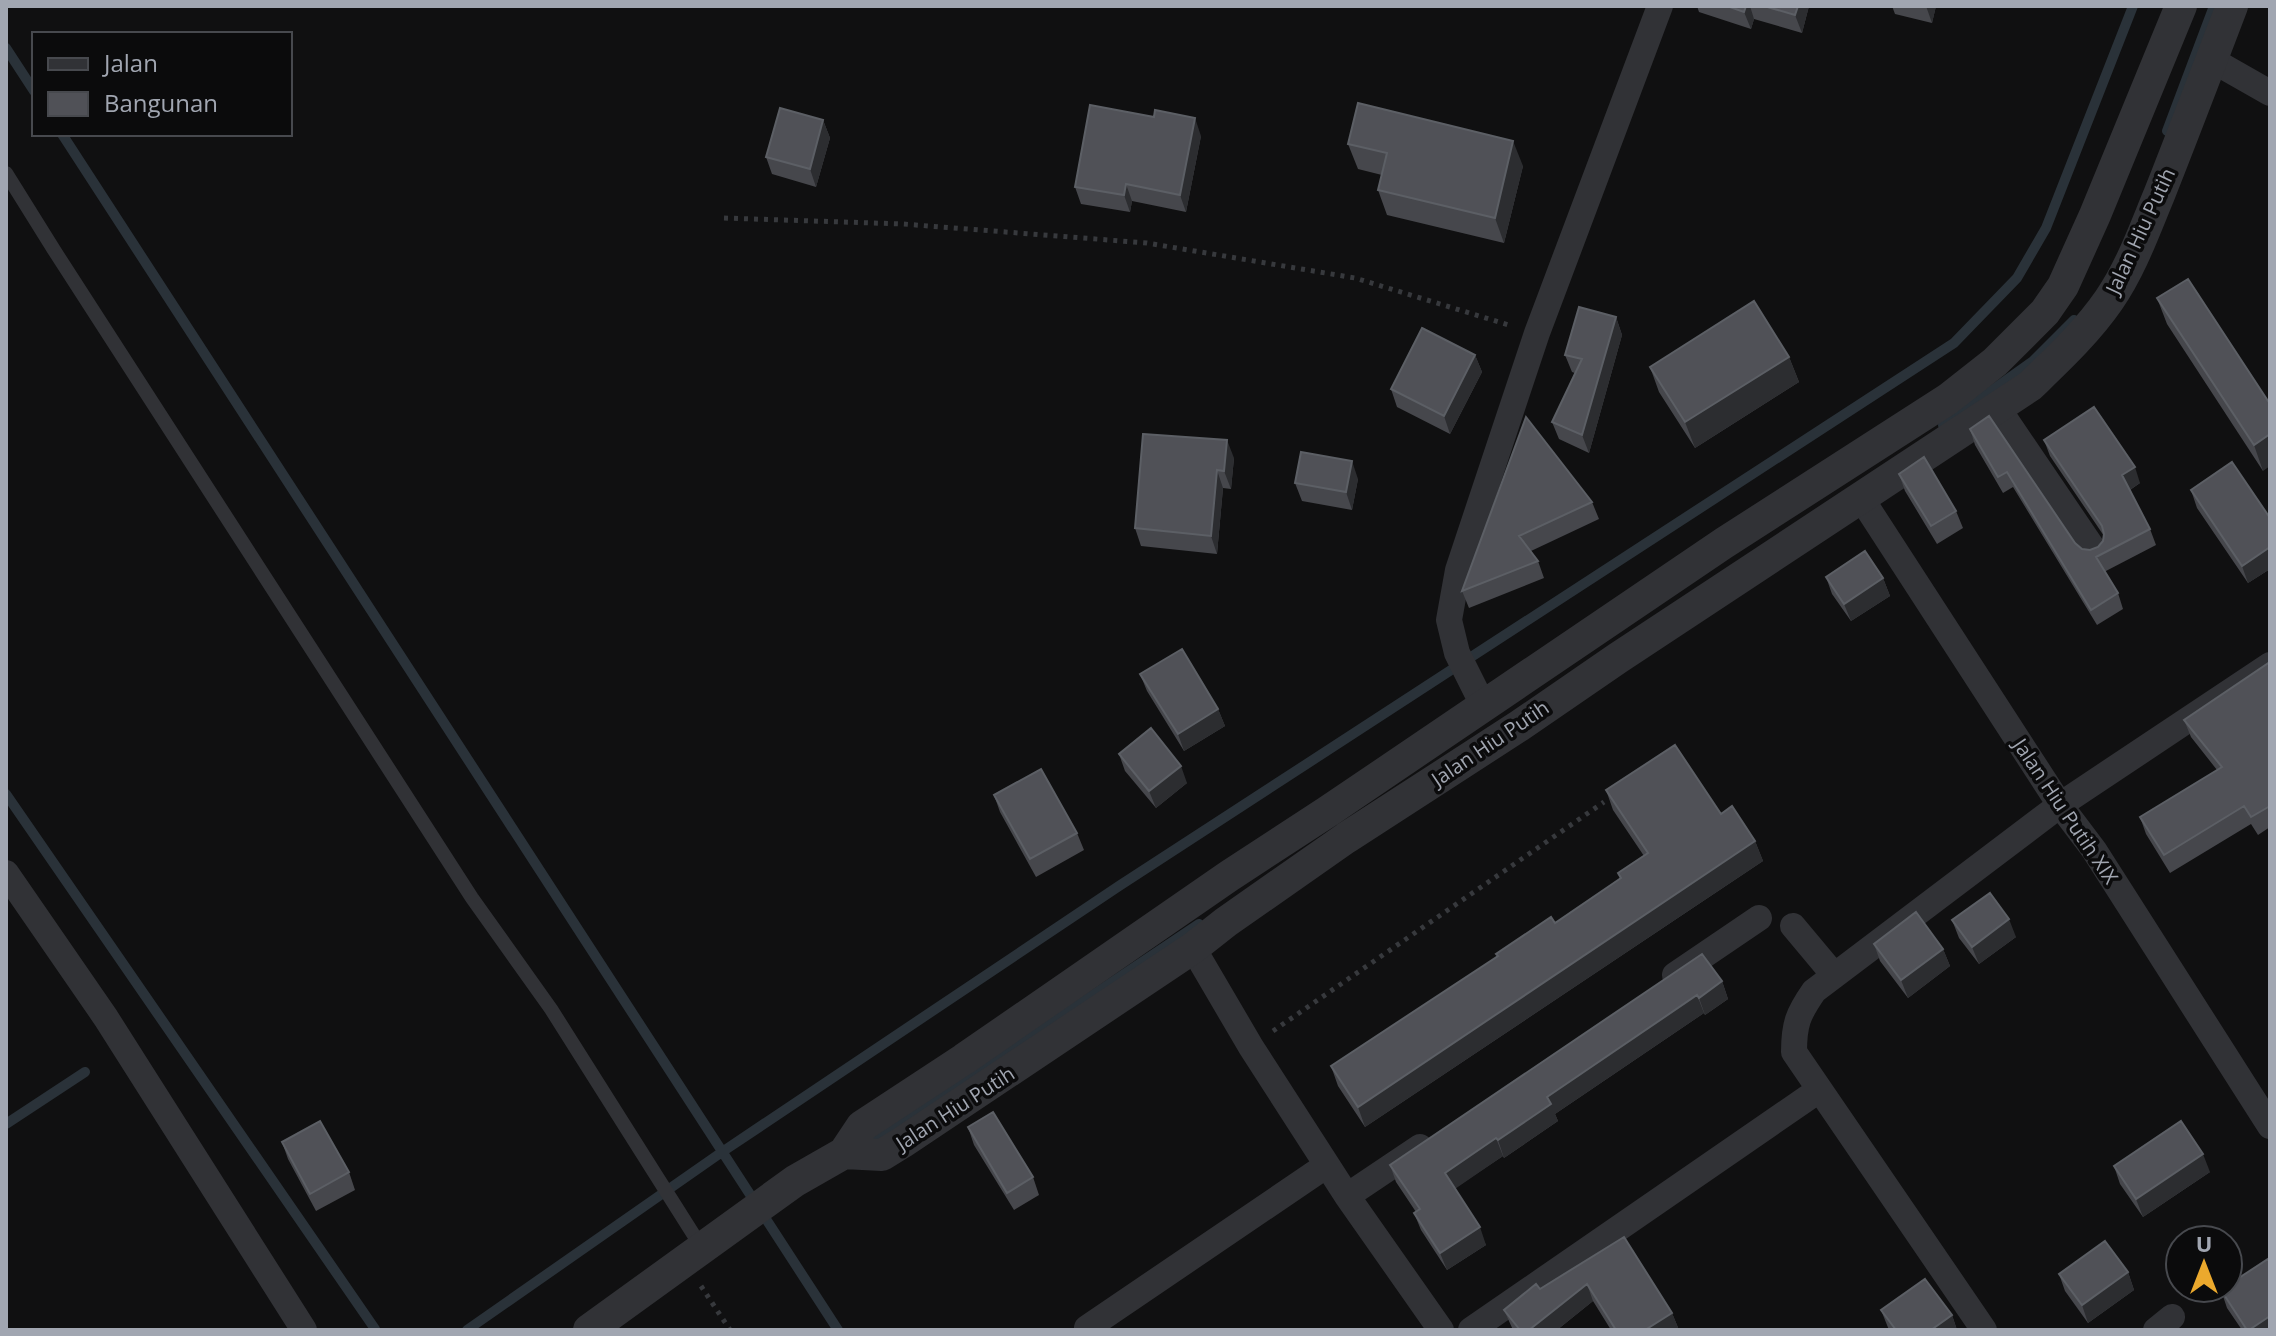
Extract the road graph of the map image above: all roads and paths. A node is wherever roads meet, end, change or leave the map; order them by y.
1 (1660, 6) edge
2 (2181, 6) edge
3 (2225, 9) edge
4 (2212, 60) junction
5 (2270, 93) edge
6 (6, 173) edge
7 (724, 218) dead end
8 (1537, 333) junction
9 (1997, 407) junction
10 (1861, 498) junction
11 (2094, 550) edge
12 (1674, 577) junction
13 (1694, 608) junction
14 (2270, 665) edge
15 (1483, 705) junction
16 (1604, 802) edge
17 (2060, 805) junction
18 (6, 873) edge
19 (1759, 918) dead end
20 (1793, 926) dead end
21 (1193, 948) junction
22 (1834, 975) junction
23 (1656, 987) edge
24 (1251, 1047) junction
25 (1819, 1090) junction
26 (2270, 1126) edge
27 (1437, 1135) edge
28 (844, 1153) junction
29 (1327, 1165) junction
30 (1347, 1196) junction
31 (700, 1250) junction
32 (1087, 1328) edge
33 (304, 1330) edge
34 (589, 1330) edge
35 (730, 1330) edge
36 (1441, 1330) edge
37 (1471, 1330) edge
38 (1984, 1330) edge

1 - 8 street
2 - 12 street
3 - 4 street, Jalan Hiu Putih
4 - 5 street
4 - 9 street, Jalan Hiu Putih
6 - 31 lane
7 - 8 path
8 - 15 street
9 - 10 street, Jalan Hiu Putih
9 - 11 street
10 - 13 street, Jalan Hiu Putih
10 - 17 street, Jalan Hiu Putih XIX
12 - 13 street
12 - 15 street
13 - 21 street, Jalan Hiu Putih
14 - 17 street
15 - 28 street
16 - 24 path
17 - 22 street
17 - 26 street, Jalan Hiu Putih XIX
18 - 33 street
19 - 23 street
20 - 22 street
21 - 24 street
21 - 28 street, Jalan Hiu Putih
22 - 25 street
24 - 29 street
25 - 37 street
25 - 38 street
27 - 30 street
28 - 31 street
29 - 30 street
29 - 32 street
30 - 36 street
31 - 34 street
31 - 35 path

